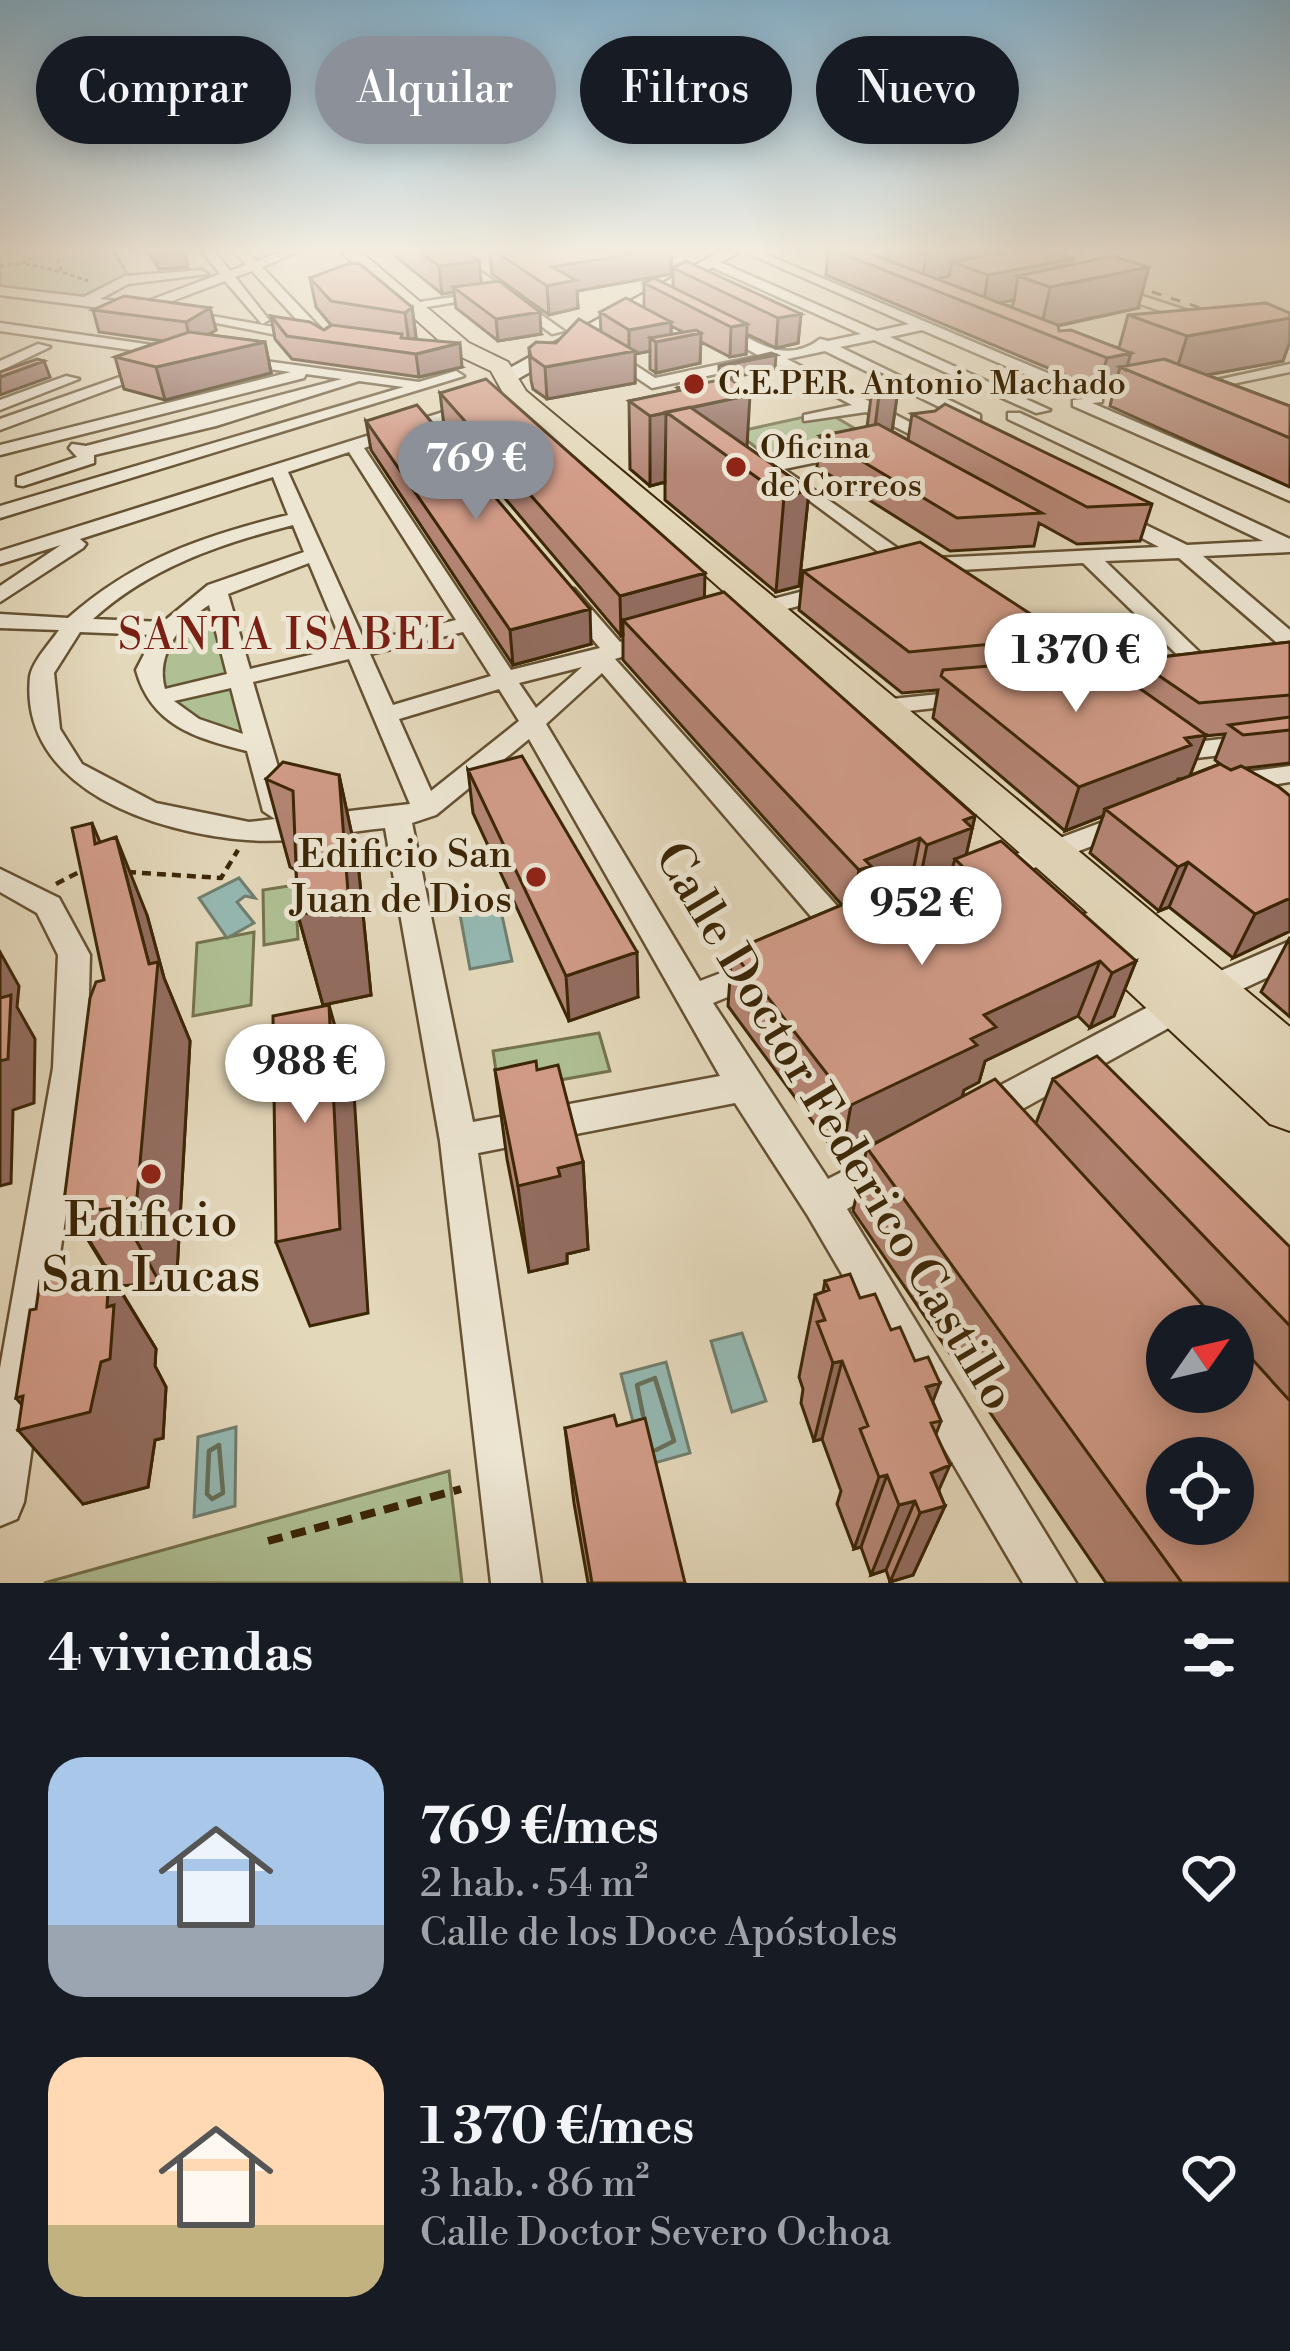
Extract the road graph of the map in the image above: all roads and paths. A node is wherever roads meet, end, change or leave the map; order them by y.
1 (255, 326) edge
2 (260, 326) edge
3 (312, 326) edge
4 (416, 326) edge
5 (433, 326) edge
6 (543, 326) edge
7 (579, 326) edge
8 (598, 326) edge
9 (713, 326) edge
10 (857, 326) edge
11 (922, 326) edge
12 (928, 326) edge
13 (0, 327) edge
14 (875, 335) junction
15 (806, 336) edge
16 (557, 337) junction
17 (234, 339) edge
18 (321, 339) junction
19 (342, 341) edge
20 (826, 346) junction
21 (43, 347) dead end
22 (697, 351) edge
23 (774, 357) junction
24 (212, 358) edge
25 (1289, 359) edge
26 (644, 362) dead end
27 (626, 365) junction
28 (0, 367) edge
29 (727, 367) junction
30 (313, 372) junction
31 (482, 372) junction
32 (357, 377) junction
33 (422, 385) junction
34 (1, 386) edge
35 (104, 388) junction
36 (1166, 392) joint
37 (30, 394) junction
38 (1096, 399) junction
39 (868, 407) junction
40 (0, 408) edge
41 (1042, 410) junction
42 (1212, 410) edge
43 (186, 415) junction
44 (1014, 416) junction
45 (21, 418) junction
46 (426, 423) junction
47 (983, 423) junction
48 (0, 424) edge
49 (846, 427) edge
50 (936, 433) junction
51 (63, 434) junction
52 (900, 440) edge
53 (441, 441) edge
54 (355, 446) junction
55 (869, 446) edge
56 (0, 450) edge
57 (197, 453) junction
58 (86, 456) junction
59 (278, 470) junction
60 (23, 481) junction
61 (237, 483) junction
62 (0, 488) edge
63 (1290, 495) edge
64 (1087, 501) edge
65 (0, 503) edge
66 (0, 512) edge
67 (299, 518) junction
68 (104, 526) junction
69 (1034, 533) edge
70 (1290, 547) edge
71 (1185, 552) junction
72 (315, 555) junction
73 (1082, 556) junction
74 (0, 558) edge
75 (899, 569) junction
76 (848, 584) edge
77 (559, 585) edge
78 (216, 590) junction
79 (946, 590) edge
80 (0, 596) edge
81 (743, 614) junction
82 (0, 621) edge
83 (74, 624) junction
84 (469, 624) junction
85 (166, 629) junction
86 (678, 632) edge
87 (1290, 642) edge
88 (357, 649) junction
89 (607, 653) junction
90 (1209, 674) edge
91 (241, 678) junction
92 (505, 679) junction
93 (1000, 695) edge
94 (157, 698) junction
95 (882, 706) junction
96 (386, 715) junction
97 (533, 723) junction
98 (1290, 739) edge
99 (260, 746) junction
100 (1284, 782) edge
101 (1159, 809) edge
102 (412, 813) junction
103 (279, 825) junction
104 (249, 831) junction
105 (1034, 857) junction
106 (96, 863) edge
107 (113, 868) edge
108 (11, 887) edge
109 (954, 889) edge
110 (844, 934) edge
111 (1290, 953) edge
112 (778, 962) edge
113 (692, 998) junction
114 (1194, 999) junction
115 (1290, 1059) edge
116 (744, 1086) junction
117 (1290, 1107) edge
118 (982, 1113) junction
119 (458, 1141) junction
120 (1013, 1149) edge
121 (822, 1203) junction
122 (461, 1489) dead end
123 (0, 1502) edge
124 (268, 1541) dead end
125 (515, 1583) edge
126 (1051, 1583) edge

1 - 17 street
2 - 18 street
3 - 18 street
4 - 31 main road
5 - 31 main road
6 - 16 street
7 - 16 street
8 - 16 street
9 - 23 street
10 - 14 street
11 - 14 street
12 - 38 street
13 - 35 street
14 - 20 street
14 - 41 street
15 - 20 street
16 - 27 street
16 - 31 street
16 - 31 street
16 - 31 street
18 - 19 street
18 - 32 street
20 - 23 street
20 - 47 street
21 - 28 street
22 - 29 street
23 - 29 street
23 - 39 street
24 - 30 street
25 - 36 street
26 - 27 street
27 - 29 street
30 - 32 street
30 - 43 street
31 - 33 street
31 - 46 street
31 - 81 main road
31 - 81 main road
32 - 33 street
32 - 43 street
33 - 57 street
34 - 37 street
34 - 37 street
35 - 43 street
35 - 45 street
36 - 42 street
37 - 40 street
38 - 41 street
38 - 63 street
39 - 49 street
39 - 50 street
40 - 45 street
41 - 44 street
43 - 51 street
43 - 58 street
44 - 47 street
44 - 70 street
45 - 48 street
45 - 51 street
46 - 53 street
46 - 54 street
47 - 50 street
50 - 52 street
51 - 56 street
51 - 58 street
54 - 59 street
54 - 84 street, Calle Doctor Federico Castillo
55 - 75 street
57 - 61 street
57 - 66 street
58 - 60 street
59 - 61 street
59 - 67 street
60 - 62 street
60 - 65 street
61 - 68 street
64 - 71 street
67 - 72 street
67 - 83 street
68 - 74 street
68 - 80 street
69 - 73 street
70 - 71 street
71 - 73 street
71 - 87 street
72 - 78 street
72 - 88 street
73 - 75 street
73 - 90 street
75 - 79 street
76 - 81 street
77 - 89 street
78 - 85 street
78 - 91 street
81 - 95 main road
81 - 105 main road
82 - 83 street
83 - 85 street
83 - 104 street
84 - 88 street
84 - 92 street, Calle Doctor Federico Castillo
85 - 94 street
86 - 89 street
88 - 91 street
88 - 96 street
89 - 92 street
89 - 97 street
89 - 110 street
91 - 94 street
91 - 99 street
92 - 96 street
92 - 97 street, Calle Doctor Federico Castillo
93 - 95 street
94 - 99 street
95 - 105 main road
96 - 102 street
97 - 102 street
97 - 113 street, Calle Doctor Federico Castillo
98 - 100 street
99 - 103 street
101 - 105 street
102 - 103 street
102 - 119 street
103 - 104 street
104 - 107 path
105 - 109 street
105 - 114 main road
106 - 108 path
108 - 123 street
111 - 114 street
112 - 113 street
113 - 116 street, Calle Doctor Federico Castillo
114 - 115 main road
114 - 117 main road
114 - 118 street
116 - 119 street
116 - 121 street, Calle Doctor Federico Castillo
118 - 120 street
118 - 121 street
119 - 125 street
121 - 126 street, Calle Doctor Federico Castillo
122 - 124 path

